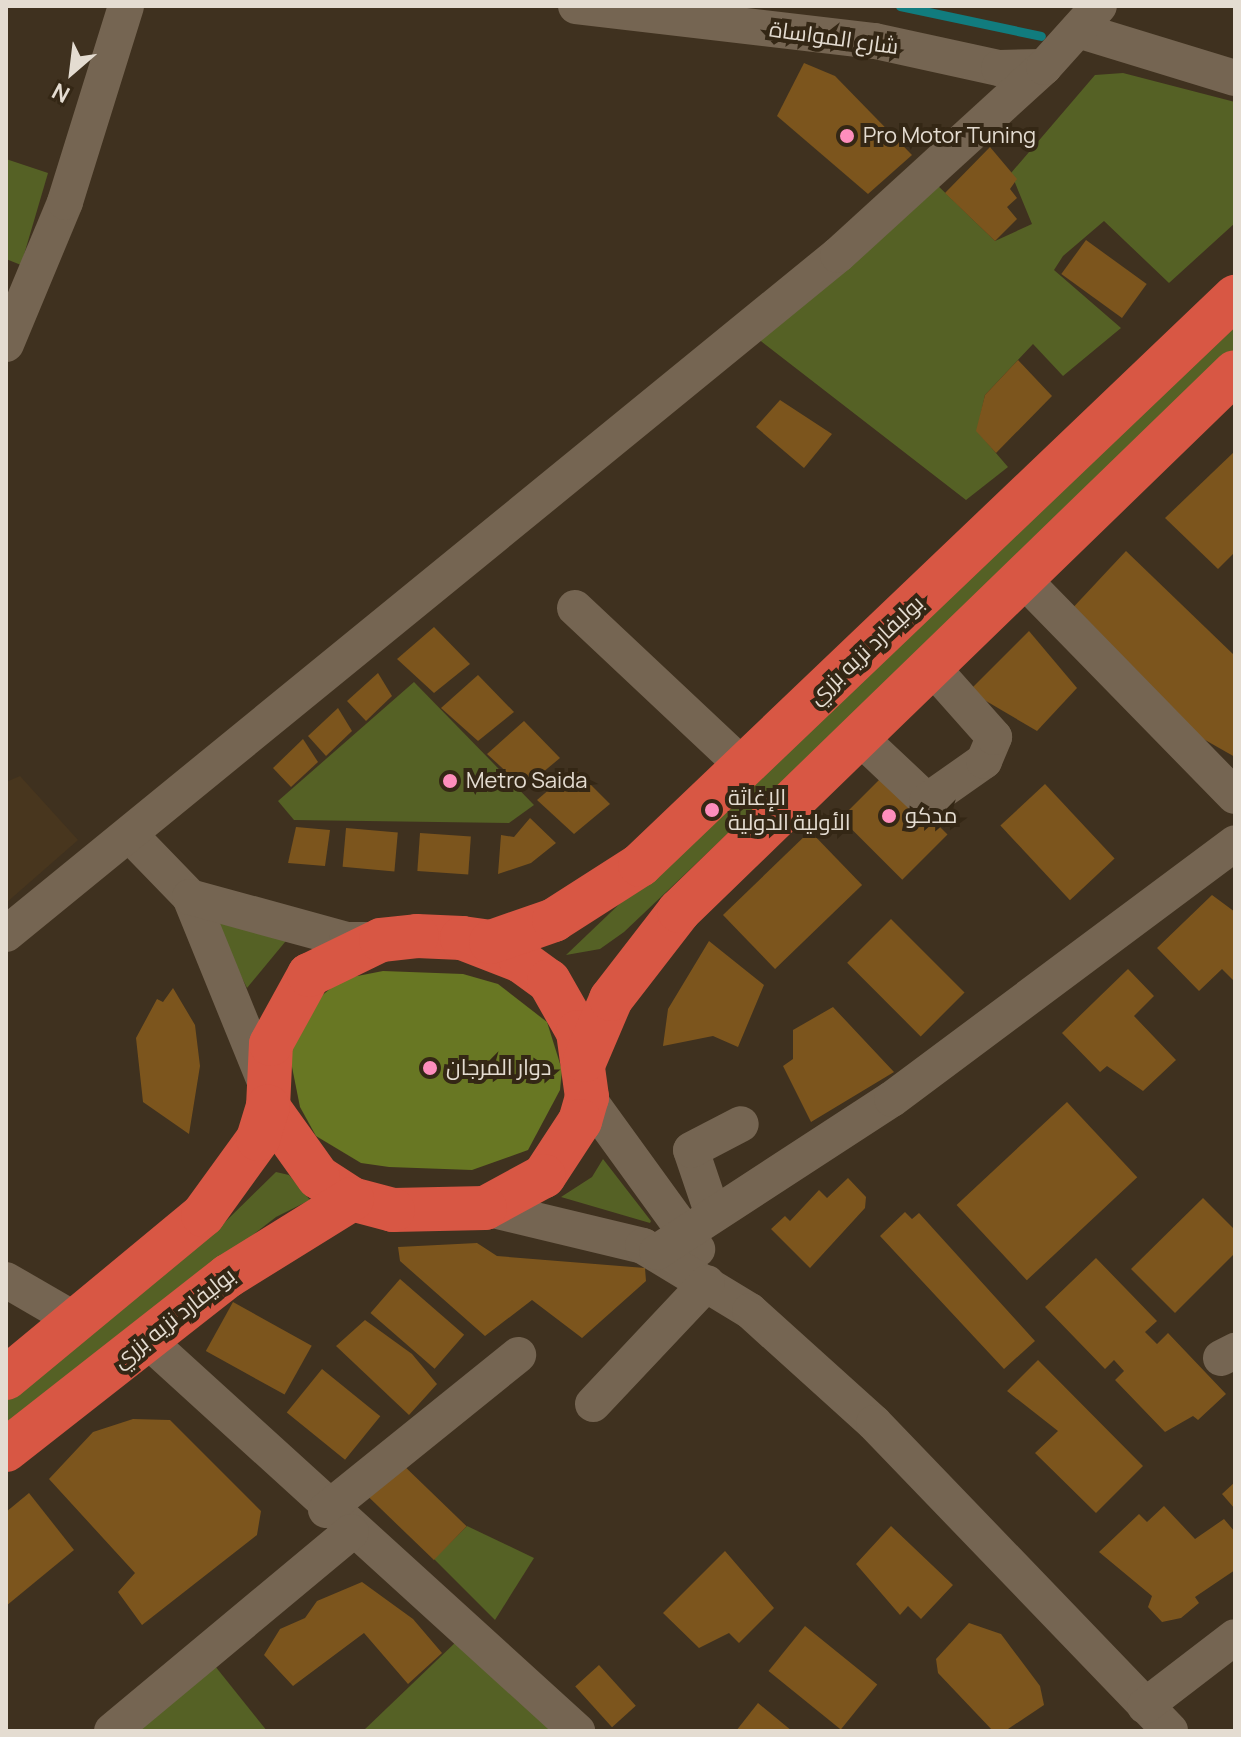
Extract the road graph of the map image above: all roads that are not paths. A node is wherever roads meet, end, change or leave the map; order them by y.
1 (126, 6) edge
2 (576, 6) edge
3 (1088, 18) edge
4 (1044, 67) junction
5 (1235, 78) edge
6 (1235, 297) edge
7 (6, 344) edge
8 (1235, 372) edge
9 (1021, 577) junction
10 (575, 608) dead end
11 (931, 666) junction
12 (857, 735) junction
13 (742, 765) junction
14 (1235, 796) edge
15 (130, 835) junction
16 (1228, 859) edge
17 (190, 897) junction
18 (6, 934) edge
19 (462, 938) junction
20 (381, 940) junction
21 (586, 1078) junction
22 (267, 1094) junction
23 (741, 1124) dead end
24 (352, 1199) junction
25 (485, 1208) junction
26 (684, 1232) junction
27 (6, 1280) edge
28 (707, 1283) junction
29 (750, 1311) junction
30 (75, 1320) junction
31 (146, 1339) junction
32 (518, 1355) dead end
33 (6, 1378) edge
34 (593, 1404) dead end
35 (6, 1450) edge
36 (338, 1521) junction
37 (1235, 1637) edge
38 (1158, 1718) edge
39 (112, 1731) edge
40 (577, 1731) edge

1 - 7 street
2 - 4 street, شارع المواساة
3 - 4 street
3 - 5 street
4 - 15 street
6 - 13 highway, بوليفارد نزيه بزري
8 - 9 highway
9 - 11 highway
9 - 14 street
10 - 13 street
11 - 12 highway
11 - 12 street
12 - 21 highway
13 - 19 highway, بوليفارد نزيه بزري
15 - 17 street
15 - 18 street
16 - 26 street
17 - 20 street
17 - 22 street
19 - 20 highway
19 - 21 highway
20 - 22 highway
21 - 25 highway
21 - 26 street
22 - 24 highway
22 - 30 highway
23 - 26 street
24 - 25 highway
24 - 31 highway, بوليفارد نزيه بزري
25 - 26 street
26 - 28 street
26 - 29 street
27 - 30 street
28 - 29 street
28 - 34 street
29 - 38 street
30 - 33 highway
31 - 35 highway, بوليفارد نزيه بزري
31 - 36 street
32 - 36 street
36 - 39 street
36 - 40 street
37 - 38 street

